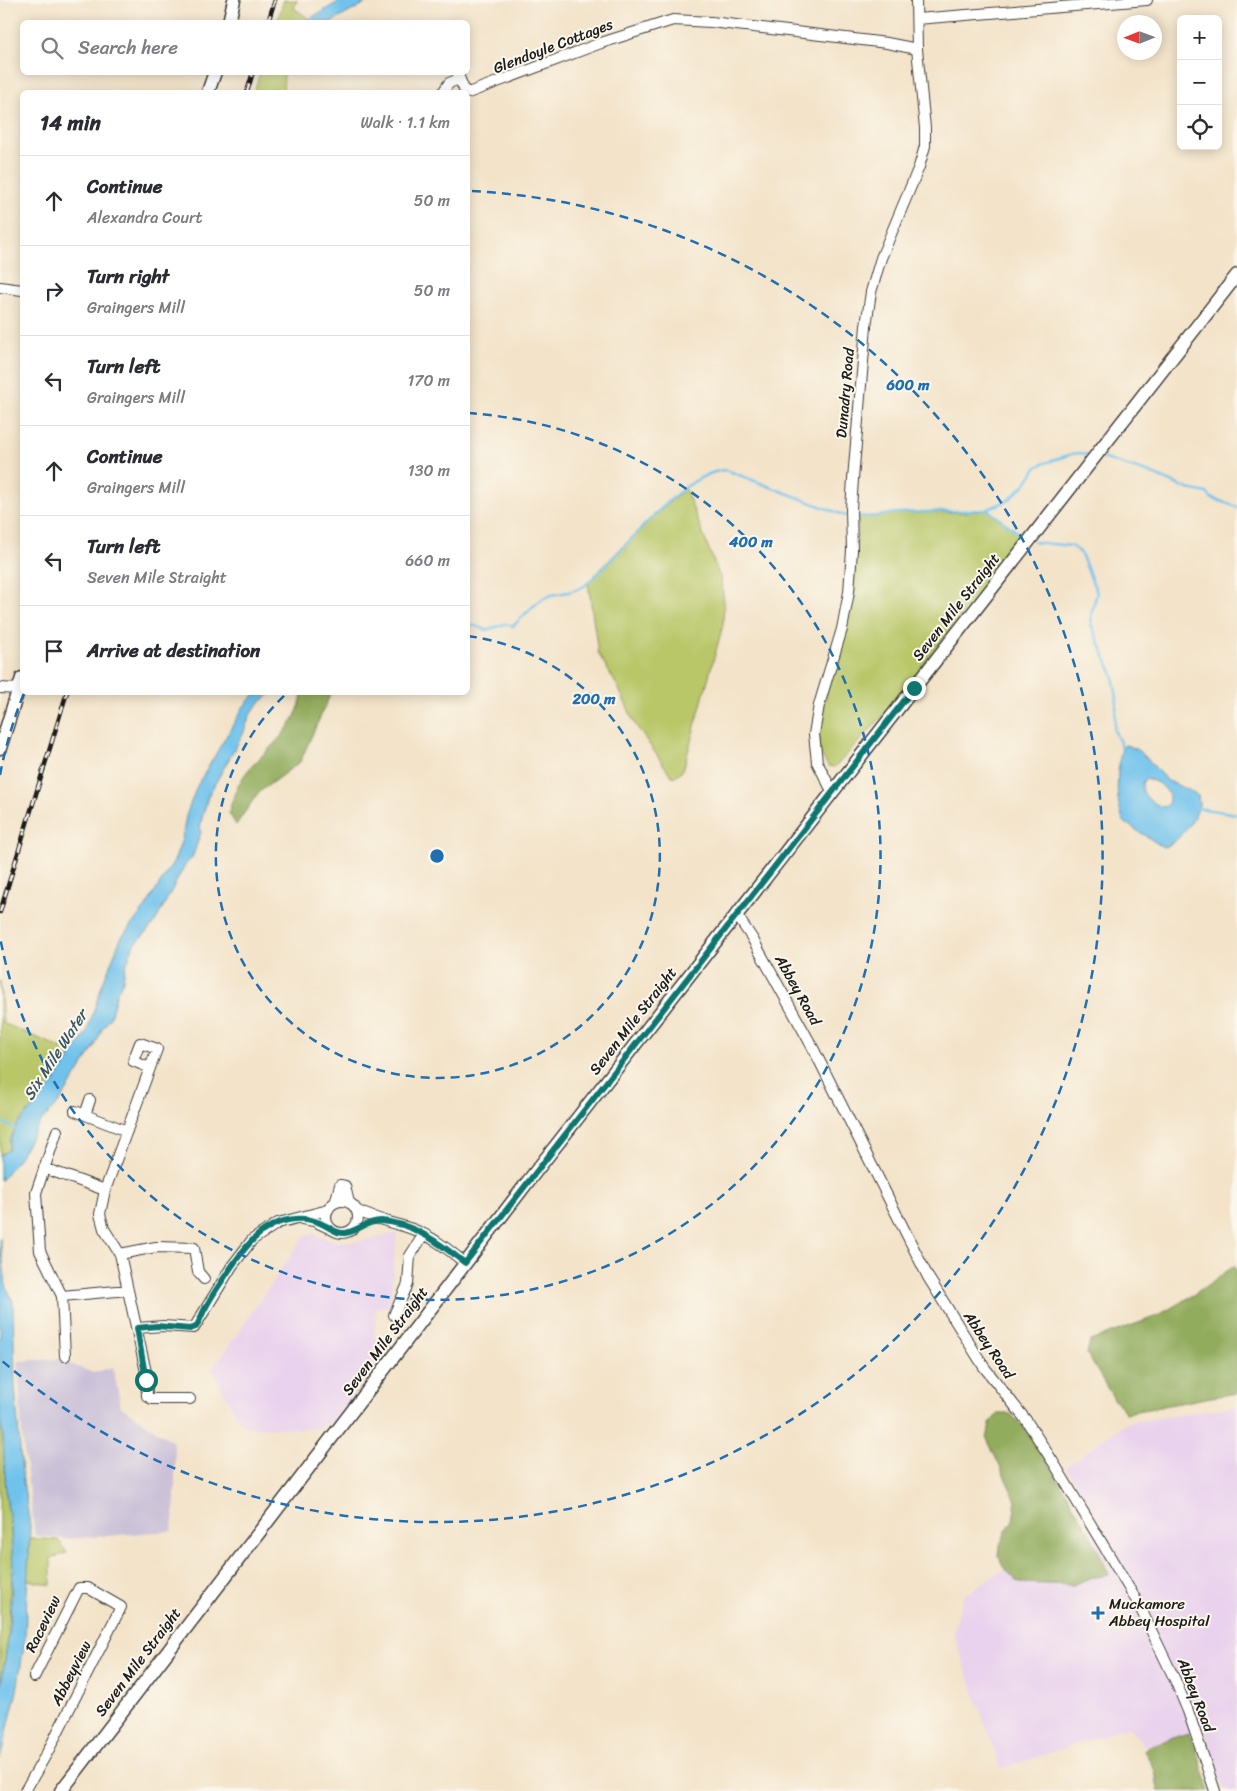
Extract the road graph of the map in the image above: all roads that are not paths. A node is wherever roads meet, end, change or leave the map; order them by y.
1 (234, 0) edge
2 (916, 0) edge
3 (1147, 0) edge
4 (917, 19) junction
5 (229, 20) edge
6 (917, 49) junction
7 (213, 75) edge
8 (458, 76) edge
9 (209, 90) edge
10 (445, 90) edge
11 (465, 90) edge
12 (470, 92) edge
13 (1237, 276) edge
14 (0, 287) edge
15 (20, 290) edge
16 (20, 683) edge
17 (20, 686) edge
18 (0, 688) edge
19 (2, 734) edge
20 (0, 748) edge
21 (832, 790) junction
22 (736, 914) junction
23 (150, 1068) dead end
24 (90, 1100) dead end
25 (57, 1131) dead end
26 (127, 1131) junction
27 (44, 1168) junction
28 (105, 1190) junction
29 (332, 1207) junction
30 (353, 1207) junction
31 (296, 1219) junction
32 (380, 1221) junction
33 (331, 1229) junction
34 (353, 1229) junction
35 (424, 1234) junction
36 (120, 1254) junction
37 (465, 1263) junction
38 (204, 1279) dead end
39 (128, 1290) junction
40 (62, 1296) junction
41 (394, 1315) dead end
42 (137, 1328) junction
43 (65, 1356) dead end
44 (190, 1398) dead end
45 (81, 1587) joint
46 (34, 1677) dead end
47 (25, 1791) edge
48 (61, 1791) edge
49 (1215, 1791) edge

1 - 5 main road
2 - 4 street, Dunadry Road
3 - 4 street
4 - 6 street, Dunadry Road
6 - 12 street, Glendoyle Cottages
6 - 21 street, Dunadry Road
7 - 9 main road
8 - 10 street, Glendoyle Cottages
8 - 11 street, Glendoyle Cottages
13 - 21 main road, Seven Mile Straight
14 - 15 street
16 - 18 street
17 - 19 main road
19 - 20 main road
21 - 22 main road, Seven Mile Straight
22 - 37 main road, Seven Mile Straight
22 - 49 street, Abbey Road
23 - 26 street
24 - 26 street
25 - 27 street
26 - 28 street
27 - 28 street
27 - 40 street
28 - 36 street
29 - 30 street
29 - 30 street
29 - 31 street
29 - 33 street
30 - 32 street
30 - 34 street
31 - 33 street
31 - 42 street
32 - 34 street
32 - 35 street
33 - 34 street
35 - 37 street
35 - 41 street
36 - 38 street
36 - 39 street
37 - 48 main road, Seven Mile Straight
39 - 40 street
39 - 42 street
40 - 43 street
42 - 44 street
45 - 46 street, Raceview
45 - 47 street, Abbeyview

